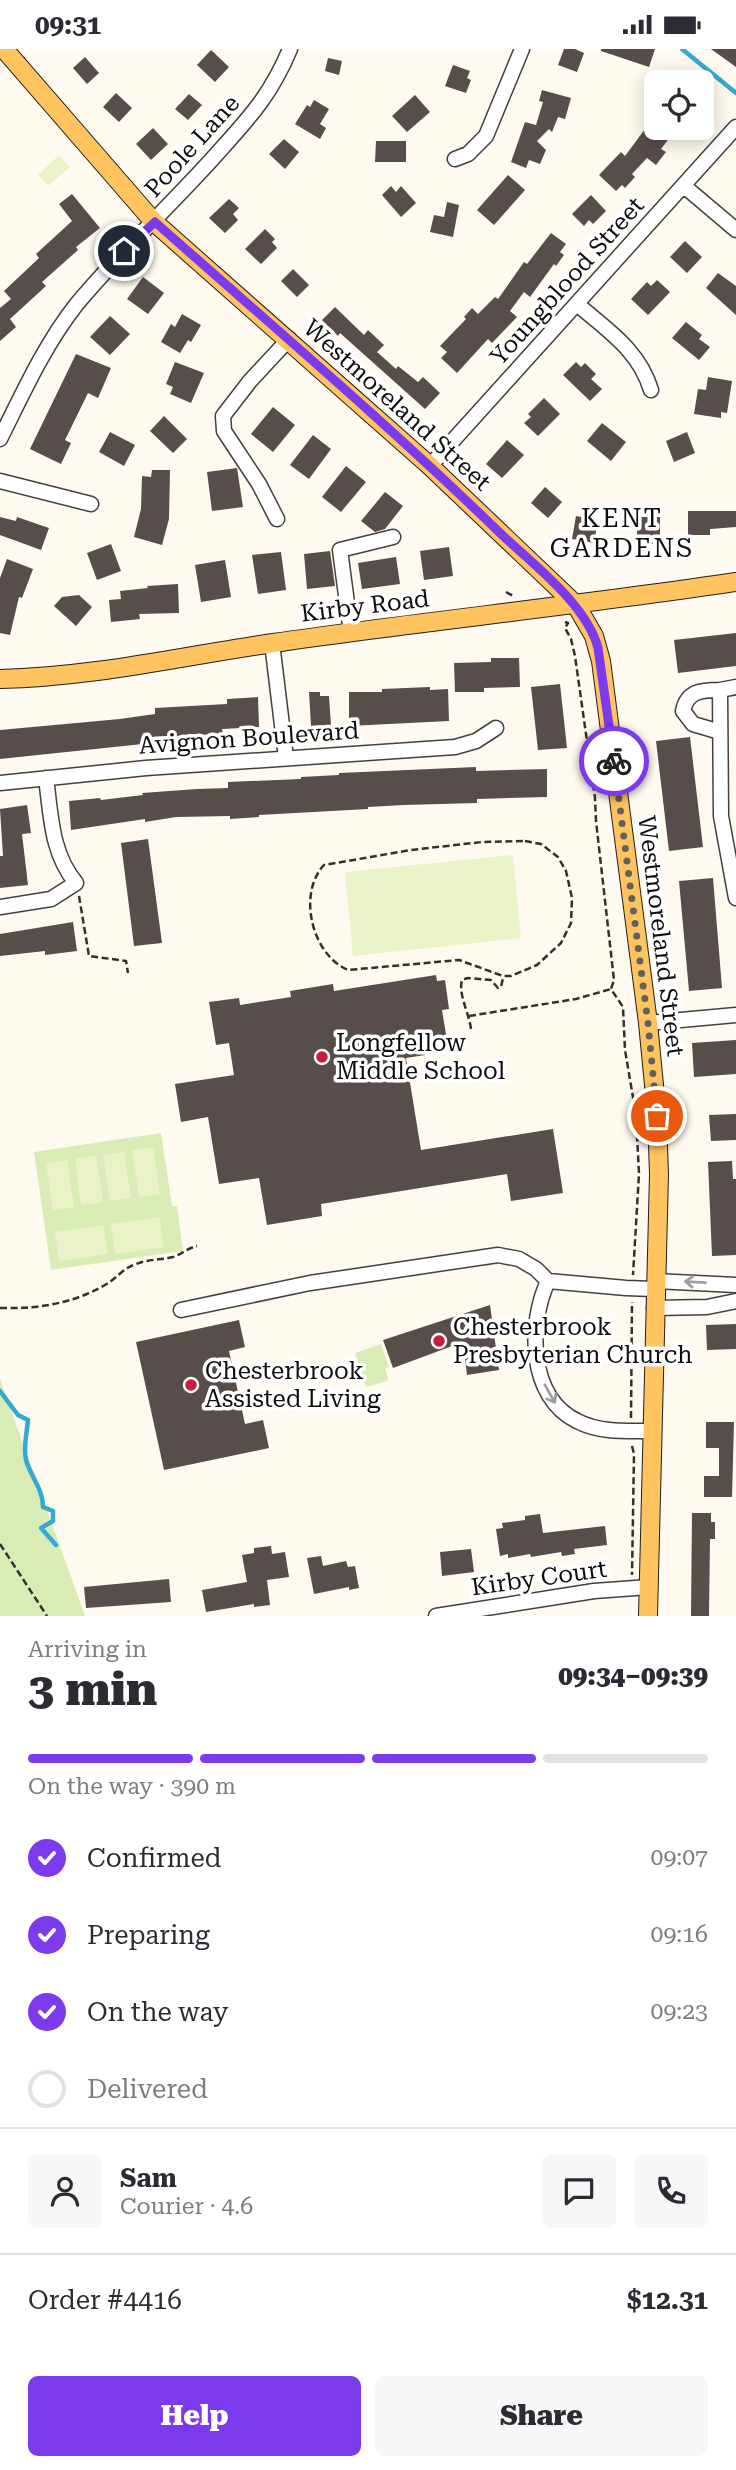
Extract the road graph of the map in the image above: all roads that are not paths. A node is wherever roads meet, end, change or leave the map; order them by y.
1 (5, 49) edge
2 (290, 49) edge
3 (522, 49) edge
4 (736, 127) edge
5 (455, 159) dead end
6 (684, 186) junction
7 (155, 222) junction
8 (736, 230) edge
9 (577, 304) junction
10 (289, 339) junction
11 (651, 390) dead end
12 (0, 439) edge
13 (430, 466) junction
14 (0, 481) edge
15 (91, 504) dead end
16 (277, 519) dead end
17 (393, 537) dead end
18 (736, 582) edge
19 (576, 605) junction
20 (351, 632) junction
21 (272, 643) junction
22 (0, 679) edge
23 (736, 687) edge
24 (720, 690) junction
25 (496, 728) dead end
26 (720, 732) junction
27 (286, 758) junction
28 (46, 778) junction
29 (0, 783) edge
30 (736, 898) edge
31 (0, 907) edge
32 (736, 1015) edge
33 (648, 1023) junction
34 (548, 1281) junction
35 (655, 1285) junction
36 (736, 1285) edge
37 (736, 1301) edge
38 (654, 1308) junction
39 (181, 1310) dead end
40 (652, 1431) junction
41 (641, 1587) junction
42 (436, 1616) edge
43 (648, 1616) edge

1 - 7 main road, Westmoreland Street
2 - 7 street, Poole Lane
3 - 5 street
4 - 6 street, Youngblood Street
6 - 8 street
6 - 9 street, Youngblood Street
7 - 10 main road, Westmoreland Street
7 - 12 street, Poole Lane
9 - 11 street
9 - 13 street, Youngblood Street
10 - 13 main road, Westmoreland Street
10 - 16 street
13 - 19 main road, Westmoreland Street
14 - 15 street
17 - 20 street
18 - 19 main road, Kirby Road
19 - 20 main road, Kirby Road
19 - 33 main road, Westmoreland Street
20 - 21 main road, Kirby Road
21 - 22 main road, Kirby Road
21 - 27 street
23 - 24 street
24 - 26 street
24 - 26 street
25 - 27 street, Avignon Boulevard
26 - 30 street
27 - 28 street, Avignon Boulevard
28 - 29 street, Avignon Boulevard
28 - 31 street
32 - 33 street
33 - 35 main road, Westmoreland Street
34 - 35 street
34 - 39 street
34 -> 40 street
36 -> 35 street
35 - 38 main road, Westmoreland Street
37 - 38 street
38 - 40 main road, Westmoreland Street
40 - 41 main road, Westmoreland Street
41 - 42 street, Kirby Court
41 - 43 main road, Westmoreland Street

